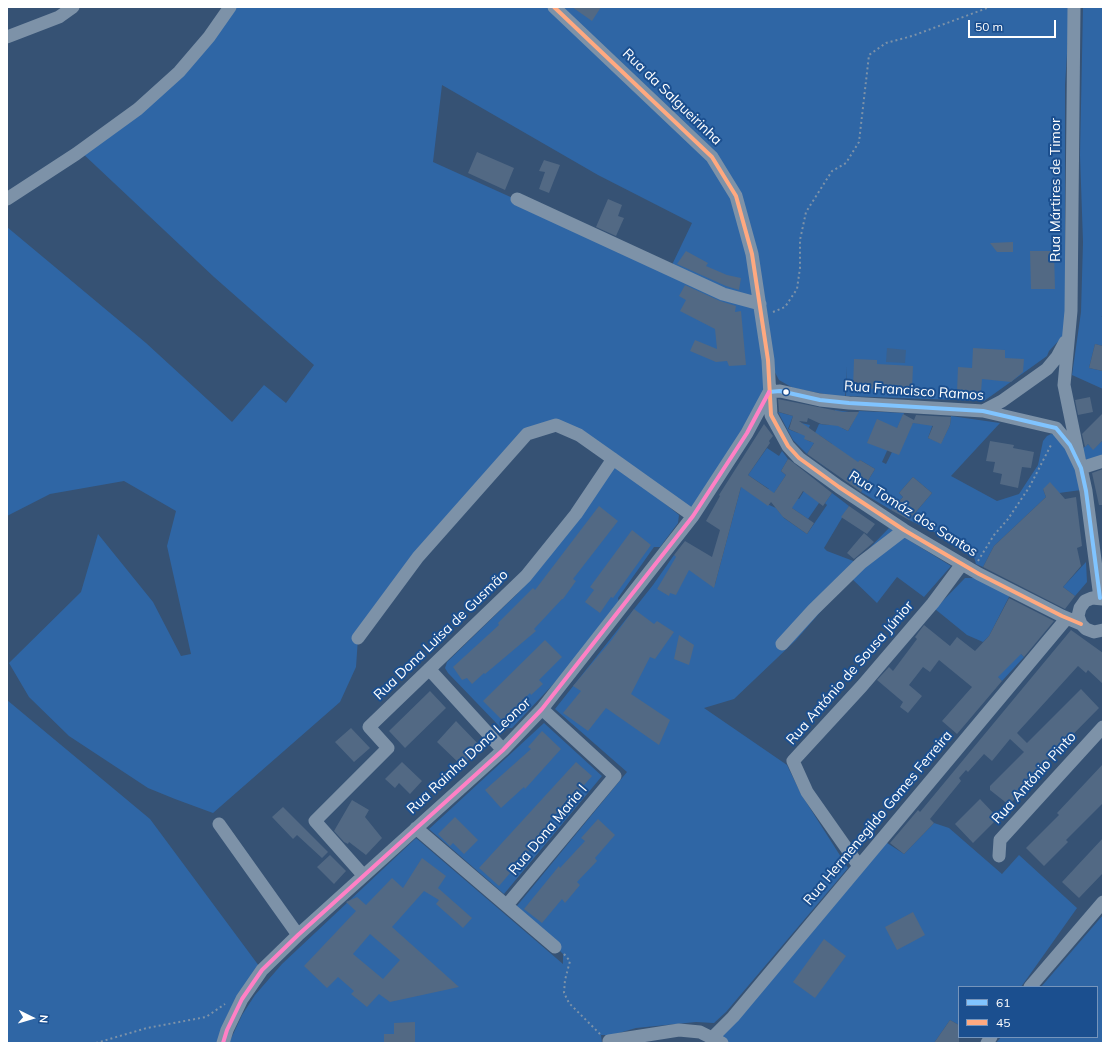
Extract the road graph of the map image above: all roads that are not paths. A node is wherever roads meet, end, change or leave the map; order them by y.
1 (73, 7) edge
2 (230, 7) edge
3 (554, 7) edge
4 (1074, 7) edge
5 (7, 37) edge
6 (7, 199) edge
7 (517, 199) dead end
8 (761, 310) junction
9 (1070, 331) junction
10 (1064, 373) joint
11 (769, 392) junction
12 (983, 411) junction
13 (613, 459) junction
14 (1103, 461) edge
15 (1081, 468) junction
16 (693, 516) junction
17 (904, 530) junction
18 (967, 567) junction
19 (1102, 599) edge
20 (1067, 618) junction
21 (1081, 624) junction
22 (1100, 633) edge
23 (358, 638) dead end
24 (782, 644) dead end
25 (428, 669) junction
26 (542, 709) junction
27 (1103, 727) edge
28 (503, 750) junction
29 (219, 824) dead end
30 (416, 828) junction
31 (999, 856) dead end
32 (859, 866) junction
33 (363, 875) junction
34 (1103, 902) edge
35 (507, 905) junction
36 (298, 935) junction
37 (555, 947) road end
38 (1031, 986) edge
39 (718, 1040) edge
40 (610, 1041) road end
41 (223, 1043) edge

1 - 5 street
2 - 6 street
3 - 8 street, Rua da Salgueirinha
4 - 9 street, Rua Mártires de Timor
7 - 8 street
8 - 11 street, Rua da Salgueirinha
9 - 10 street, Rua Mártires de Timor
9 - 12 street
10 - 15 street, Rua Francisco Ramos
11 - 12 street, Rua Francisco Ramos
11 - 16 street, Rua Rainha Dona Leonor
11 - 17 street, Rua Tomáz dos Santos
12 - 15 street, Rua Francisco Ramos
13 - 16 street
13 - 23 street
13 - 25 street, Rua Dona Luisa de Gusmão
14 - 15 street
15 - 19 street, Rua Francisco Ramos
16 - 26 street, Rua Rainha Dona Leonor
17 - 18 street, Rua Tomáz dos Santos
17 - 24 street
18 - 20 street, Rua Tomáz dos Santos
18 - 32 street, Rua António de Sousa Júnior
19 - 21 street
20 - 21 street, Rua Tomáz dos Santos
20 - 32 street, Rua Hermenegildo Gomes Ferreira
21 - 22 street, Rua Tomáz dos Santos
25 - 28 street
25 - 33 street, Rua Dona Luisa de Gusmão
26 - 28 street, Rua Rainha Dona Leonor
26 - 35 street, Rua Dona Maria I
27 - 31 street, Rua António Pinto
28 - 30 street, Rua Rainha Dona Leonor
29 - 36 street
30 - 33 street, Rua Rainha Dona Leonor
30 - 35 street
32 - 39 street, Rua Hermenegildo Gomes Ferreira
33 - 36 street, Rua Rainha Dona Leonor
34 - 38 street
35 - 37 street
36 - 41 street, Rua Rainha Dona Leonor
39 - 40 street

